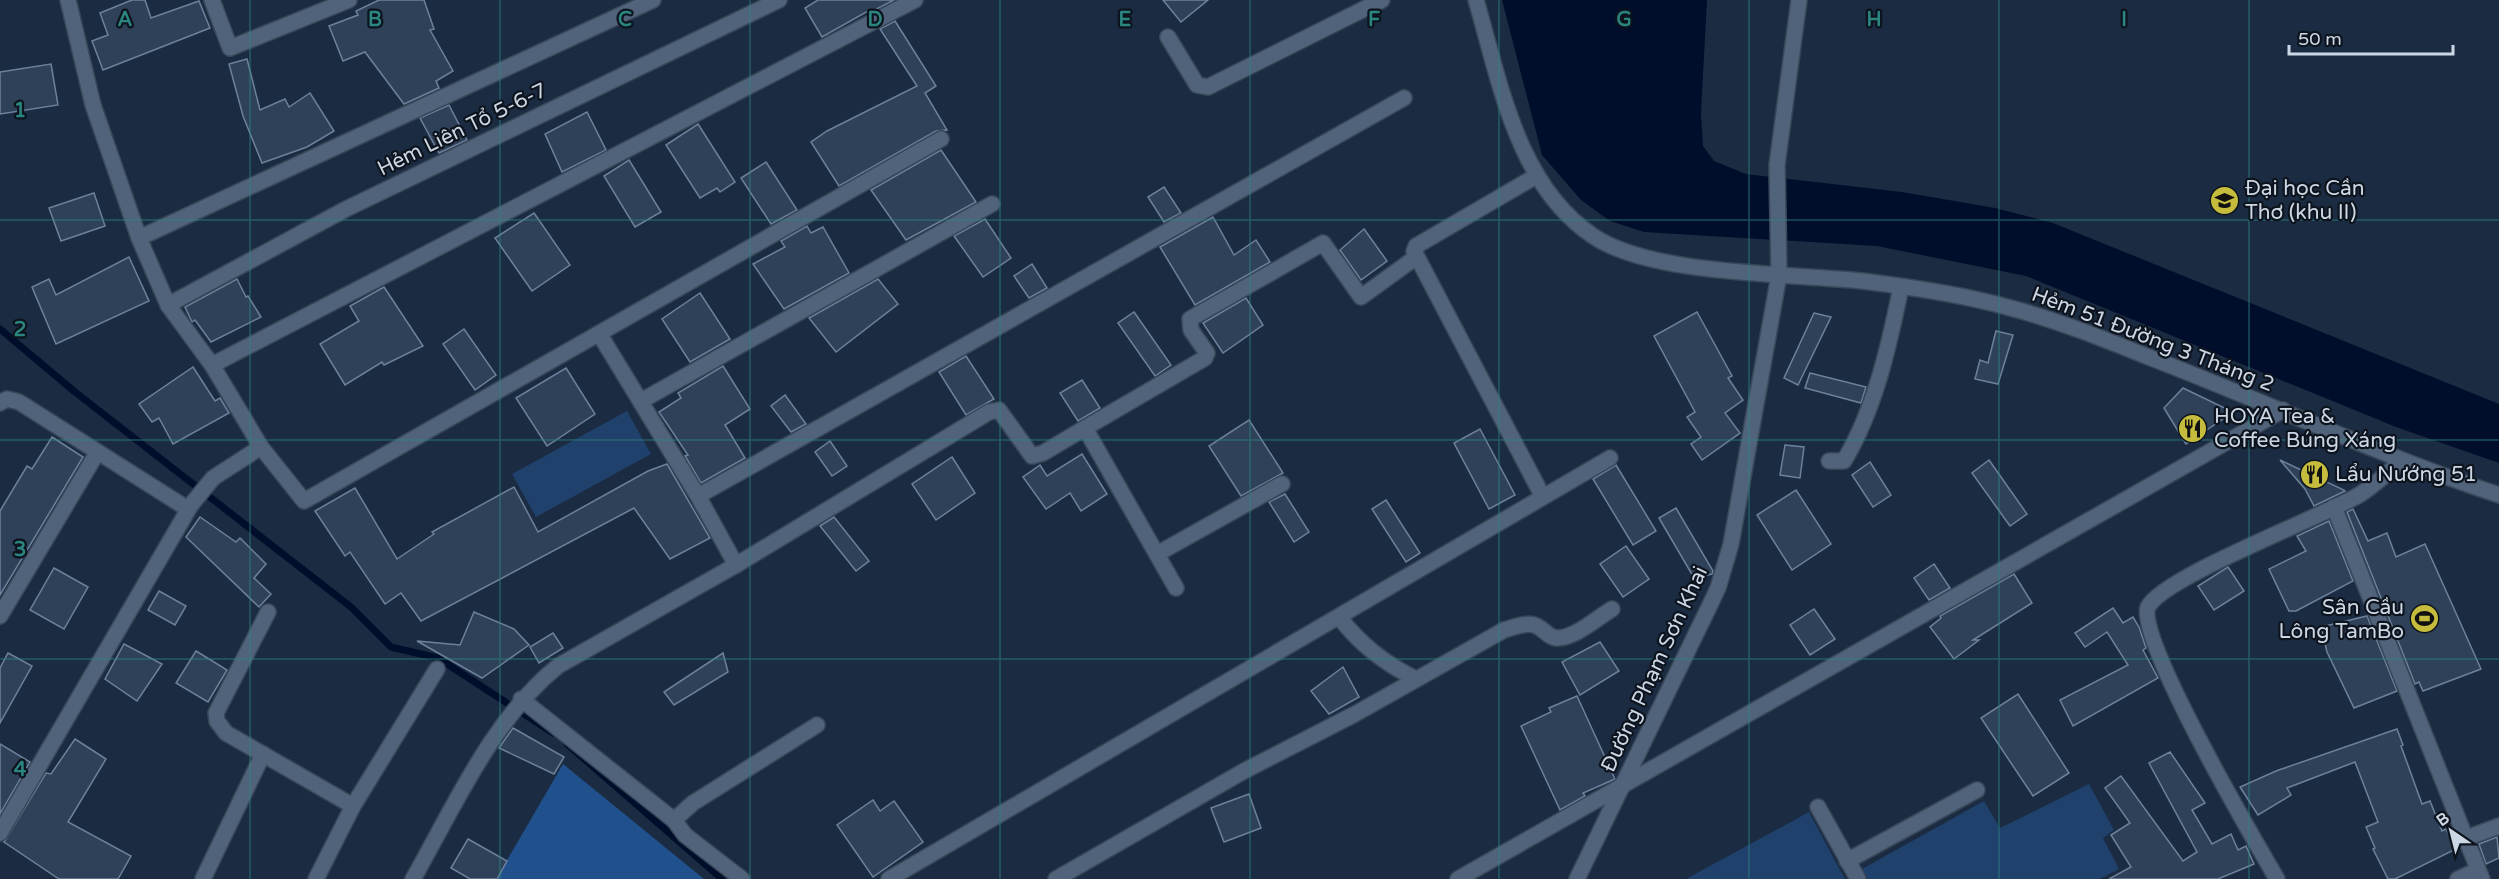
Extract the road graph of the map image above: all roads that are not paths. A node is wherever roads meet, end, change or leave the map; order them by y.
1 (68, 0) edge
2 (212, 0) edge
3 (350, 0) edge
4 (653, 0) edge
5 (779, 0) edge
6 (915, 0) edge
7 (1382, 0) edge
8 (1476, 0) edge
9 (1799, 0) edge
10 (1168, 37) dead end
11 (1404, 98) dead end
12 (941, 139) dead end
13 (1536, 176) junction
14 (992, 204) dead end
15 (139, 238) junction
16 (1415, 258) junction
17 (1779, 275) junction
18 (1901, 287) junction
19 (168, 304) junction
20 (600, 335) junction
21 (212, 365) junction
22 (641, 401) junction
23 (0, 403) edge
24 (2283, 410) junction
25 (1085, 428) junction
26 (261, 447) junction
27 (97, 453) junction
28 (1610, 459) dead end
29 (1829, 461) dead end
30 (2402, 461) junction
31 (1282, 484) dead end
32 (2499, 495) edge
33 (698, 496) junction
34 (1543, 497) junction
35 (190, 507) junction
36 (2334, 507) junction
37 (1156, 554) junction
38 (736, 565) junction
39 (1176, 588) dead end
40 (1611, 609) dead end
41 (267, 612) dead end
42 (0, 616) edge
43 (1339, 617) junction
44 (437, 669) dead end
45 (1416, 679) junction
46 (521, 699) junction
47 (817, 725) dead end
48 (263, 754) junction
49 (1623, 785) junction
50 (1977, 790) dead end
51 (353, 806) junction
52 (1818, 807) dead end
53 (674, 820) junction
54 (2499, 826) edge
55 (0, 833) edge
56 (2464, 839) junction
57 (1847, 861) junction
58 (2480, 874) edge
59 (203, 879) edge
60 (316, 879) edge
61 (413, 879) edge
62 (742, 879) edge
63 (889, 879) edge
64 (1056, 879) edge
65 (1458, 879) edge
66 (1577, 879) edge
67 (1858, 879) edge
68 (2277, 879) edge
69 (2458, 879) edge

1 - 15 street
2 - 3 street
4 - 15 street
5 - 19 street, Hẻm Liên Tổ 5-6-7
6 - 21 street
7 - 10 street
8 - 13 street, Hẻm 51 Đường 3 Tháng 2
9 - 17 street, Đường Phạm Sơn Khai
11 - 33 street
12 - 20 street
13 - 16 street
13 - 17 street, Hẻm 51 Đường 3 Tháng 2
14 - 22 street
15 - 19 street
16 - 25 street
16 - 34 street
17 - 18 street, Hẻm 51 Đường 3 Tháng 2
17 - 49 street, Đường Phạm Sơn Khai
18 - 24 street, Hẻm 51 Đường 3 Tháng 2
18 - 29 street
19 - 21 street
20 - 22 street
20 - 26 street
21 - 26 street
22 - 33 street
23 - 27 street
24 - 30 street, Hẻm 51 Đường 3 Tháng 2
24 - 49 street
25 - 37 street
25 - 38 street
26 - 35 street
27 - 35 street
27 - 42 street
28 - 34 street
30 - 32 street, Hẻm 51 Đường 3 Tháng 2
30 - 36 street
31 - 37 street
33 - 38 street
34 - 43 street
35 - 55 street
36 - 56 street
36 - 68 street
37 - 39 street
38 - 46 street
40 - 45 street
41 - 48 street
43 - 45 street
43 - 63 street
44 - 51 street
45 - 64 street
46 - 53 street
46 - 61 street
47 - 53 street
48 - 51 street
48 - 59 street
49 - 65 street
49 - 66 street, Đường Phạm Sơn Khai
50 - 57 street
51 - 60 street
52 - 57 street
53 - 62 street
54 - 56 street
56 - 58 street
57 - 67 street
58 - 69 street

